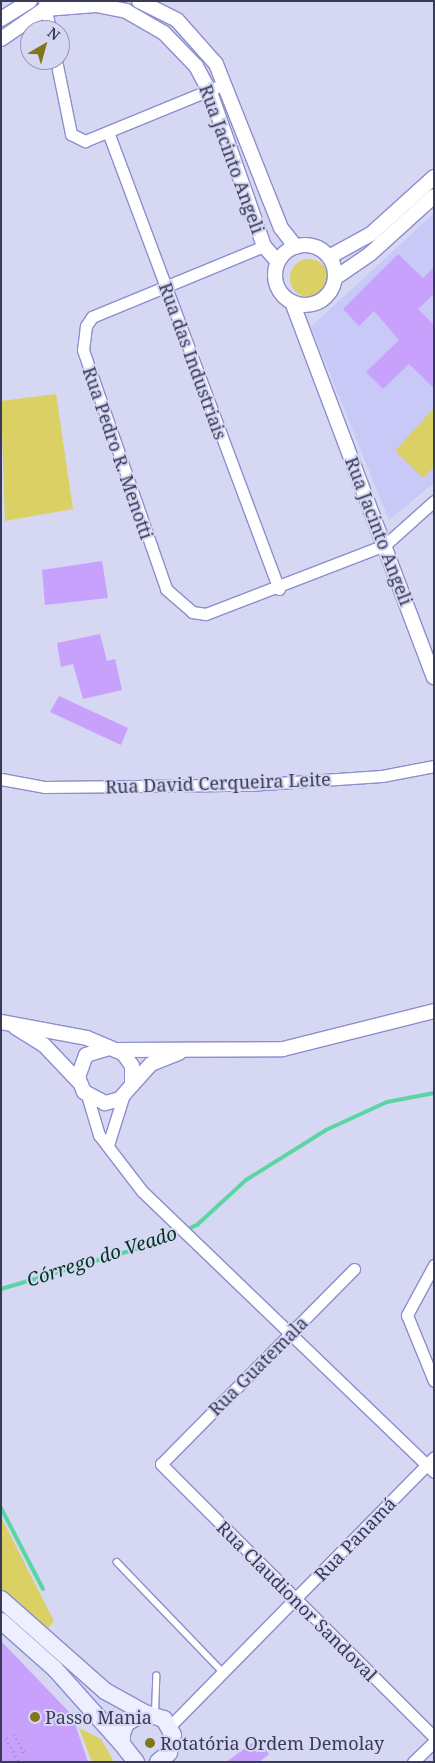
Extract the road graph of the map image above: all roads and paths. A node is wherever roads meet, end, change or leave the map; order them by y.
1 (30, 1) edge
2 (139, 1) edge
3 (45, 5) edge
4 (1, 20) edge
5 (48, 20) edge
6 (1, 39) edge
7 (58, 70) edge
8 (224, 84) junction
9 (210, 92) junction
10 (108, 132) junction
11 (434, 177) edge
12 (434, 196) edge
13 (264, 246) junction
14 (296, 247) junction
15 (329, 257) junction
16 (278, 262) junction
17 (335, 278) junction
18 (166, 287) junction
19 (292, 302) junction
20 (434, 501) edge
21 (385, 545) junction
22 (279, 589) junction
23 (429, 650) edge
24 (434, 677) edge
25 (434, 766) edge
26 (1, 780) edge
27 (434, 1011) edge
28 (4, 1022) edge
29 (112, 1049) junction
30 (186, 1050) junction
31 (79, 1082) junction
32 (132, 1085) junction
33 (87, 1095) junction
34 (123, 1097) junction
35 (108, 1145) junction
36 (434, 1265) edge
37 (354, 1269) dead end
38 (288, 1336) junction
39 (434, 1381) edge
40 (161, 1464) joint
41 (431, 1465) edge
42 (117, 1562) dead end
43 (1, 1598) edge
44 (296, 1600) junction
45 (1, 1620) edge
46 (224, 1672) junction
47 (156, 1676) dead end
48 (150, 1713) junction
49 (170, 1726) junction
50 (14, 1734) dead end
51 (6, 1738) dead end
52 (434, 1738) edge
53 (434, 1742) edge
54 (173, 1745) junction
55 (26, 1756) dead end
56 (130, 1756) edge
57 (18, 1760) dead end
58 (158, 1762) edge
59 (182, 1762) edge
60 (414, 1762) edge

1 - 4 street
2 - 8 street, Rua Jacinto Angeli
3 - 5 street
3 - 6 street, Rua Jacinto Angeli
3 - 9 street, Rua Jacinto Angeli
7 - 10 street
8 - 9 street
8 - 14 street, Rua Jacinto Angeli
9 - 10 street
9 - 13 street, Rua Jacinto Angeli
10 - 18 street, Rua das Industriais
11 - 15 street
12 - 17 street
13 - 16 street, Rua Jacinto Angeli
13 - 18 street
14 - 15 street
14 - 16 street
15 - 17 street
16 - 19 street
17 - 19 street
18 - 22 street, Rua das Industriais
18 - 22 street, Rua Pedro R. Menotti
19 - 21 street, Rua Jacinto Angeli
20 - 21 street
21 - 22 street
21 - 23 street, Rua Jacinto Angeli
23 - 24 street, Rua Jacinto Angeli
25 - 26 street, Rua David Cerqueira Leite
27 - 30 street
28 - 29 street
28 - 31 street
29 - 30 street
29 - 31 street
29 - 32 street
30 - 32 street
31 - 33 street
32 - 34 street
33 - 34 street
33 - 35 street
34 - 35 street
35 - 38 street
36 - 39 street
37 - 38 street, Rua Guatemala
38 - 40 street, Rua Guatemala
38 - 41 street
40 - 44 street, Rua Claudionor Sandoval
41 - 44 street, Rua Panamá
42 - 46 lane
43 - 48 main road
44 - 46 street, Rua Panamá
44 - 52 street, Rua Claudionor Sandoval
45 - 56 main road
46 - 49 street, Rua Panamá
47 - 48 lane
48 - 49 main road
48 - 56 main road
49 - 54 main road
50 - 55 path
51 - 57 path
53 - 60 street
54 - 58 main road
54 - 59 main road

